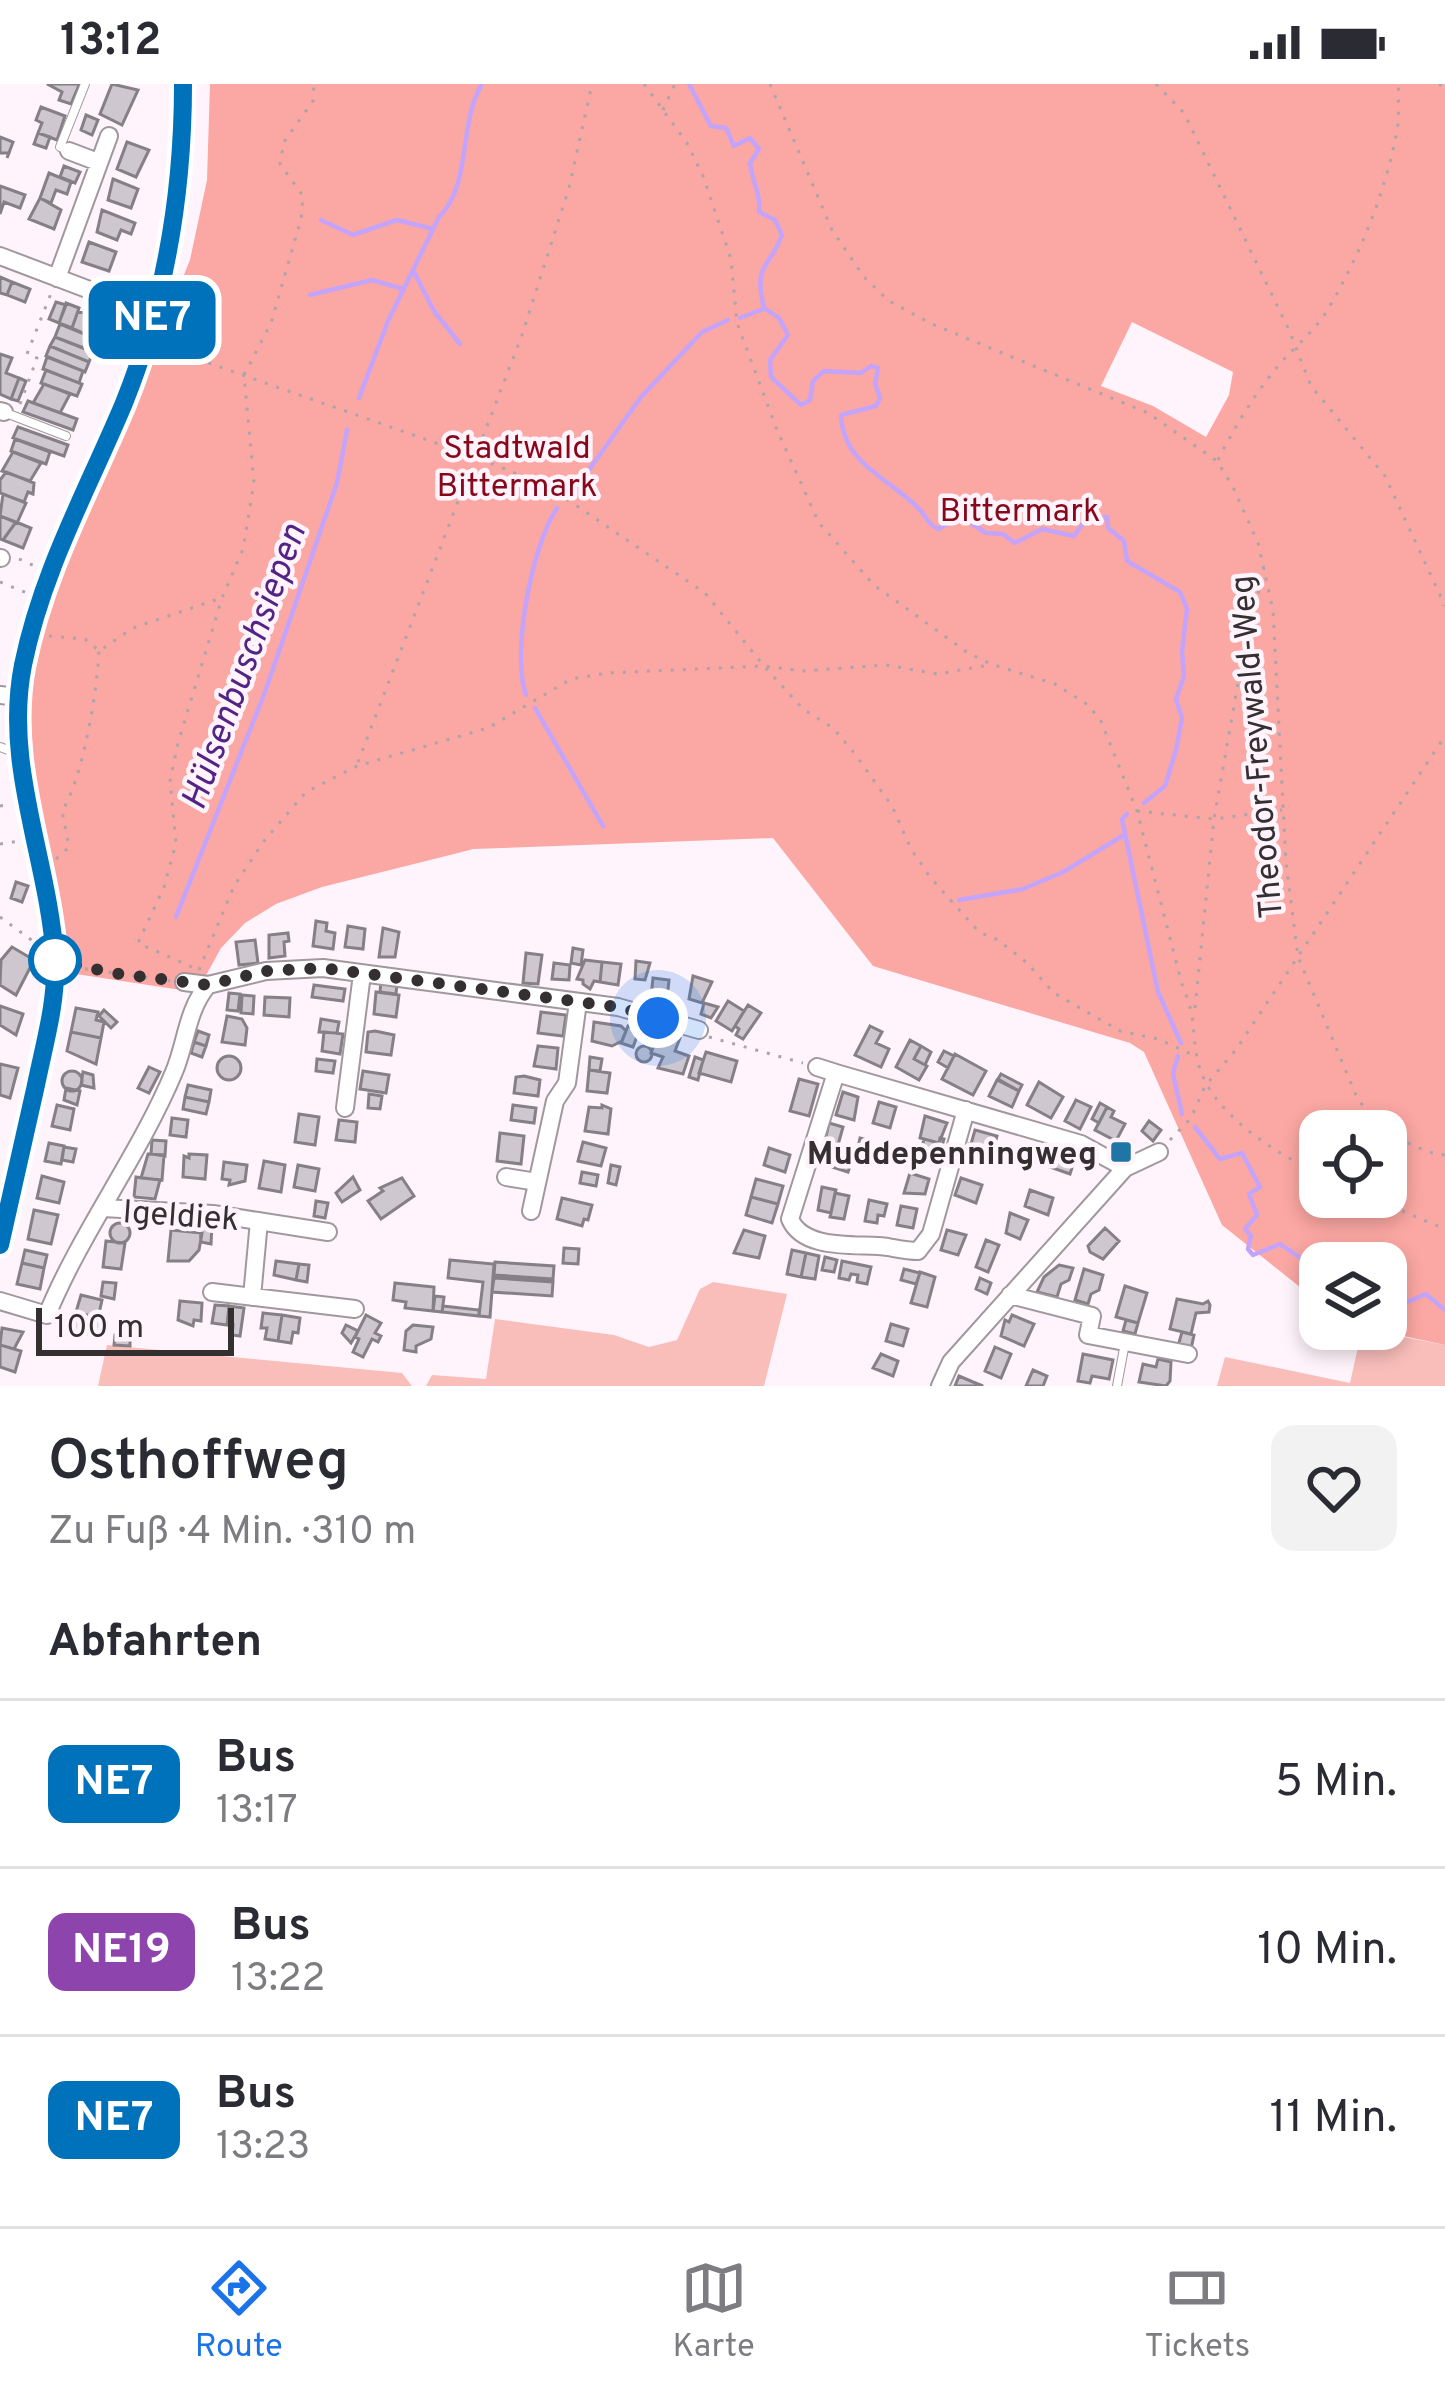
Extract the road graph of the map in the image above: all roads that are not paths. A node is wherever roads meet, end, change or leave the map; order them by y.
1 (85, 84) edge
2 (183, 84) edge
3 (109, 136) dead end
4 (69, 151) joint
5 (98, 162) junction
6 (0, 256) edge
7 (57, 278) junction
8 (155, 310) junction
9 (6, 413) edge
10 (66, 436) dead end
11 (9, 696) edge
12 (10, 751) edge
13 (362, 974) junction
14 (184, 982) road end
15 (208, 985) junction
16 (578, 1002) junction
17 (699, 1030) road end
18 (817, 1067) road end
19 (836, 1072) junction
20 (345, 1108) dead end
21 (967, 1110) junction
22 (1159, 1152) road end
23 (1125, 1168) junction
24 (506, 1177) dead end
25 (537, 1182) junction
26 (103, 1208) junction
27 (531, 1210) dead end
28 (259, 1221) junction
29 (328, 1232) dead end
30 (0, 1245) edge
31 (212, 1292) dead end
32 (1010, 1294) junction
33 (251, 1297) junction
34 (0, 1301) edge
35 (355, 1309) dead end
36 (1125, 1342) junction
37 (1188, 1354) dead end
38 (940, 1386) edge
39 (1117, 1386) edge

1 - 4 lane
2 - 8 main road
3 - 5 street
4 - 5 street
5 - 7 street
6 - 7 street
7 - 8 street
8 - 11 main road
9 - 10 lane
11 - 12 main road
12 - 30 main road
13 - 15 street
13 - 16 street
13 - 20 street
14 - 15 street
15 - 26 street
16 - 17 street
16 - 25 street
18 - 19 street
19 - 21 street
19 - 21 street
21 - 23 street
22 - 23 street
23 - 32 street
24 - 25 street
25 - 27 street
26 - 28 street, Igeldiek
26 - 34 street
28 - 29 street, Igeldiek
28 - 33 street, Igeldiek
31 - 33 street
32 - 36 street
32 - 38 street
33 - 35 street
36 - 37 street
36 - 39 lane

